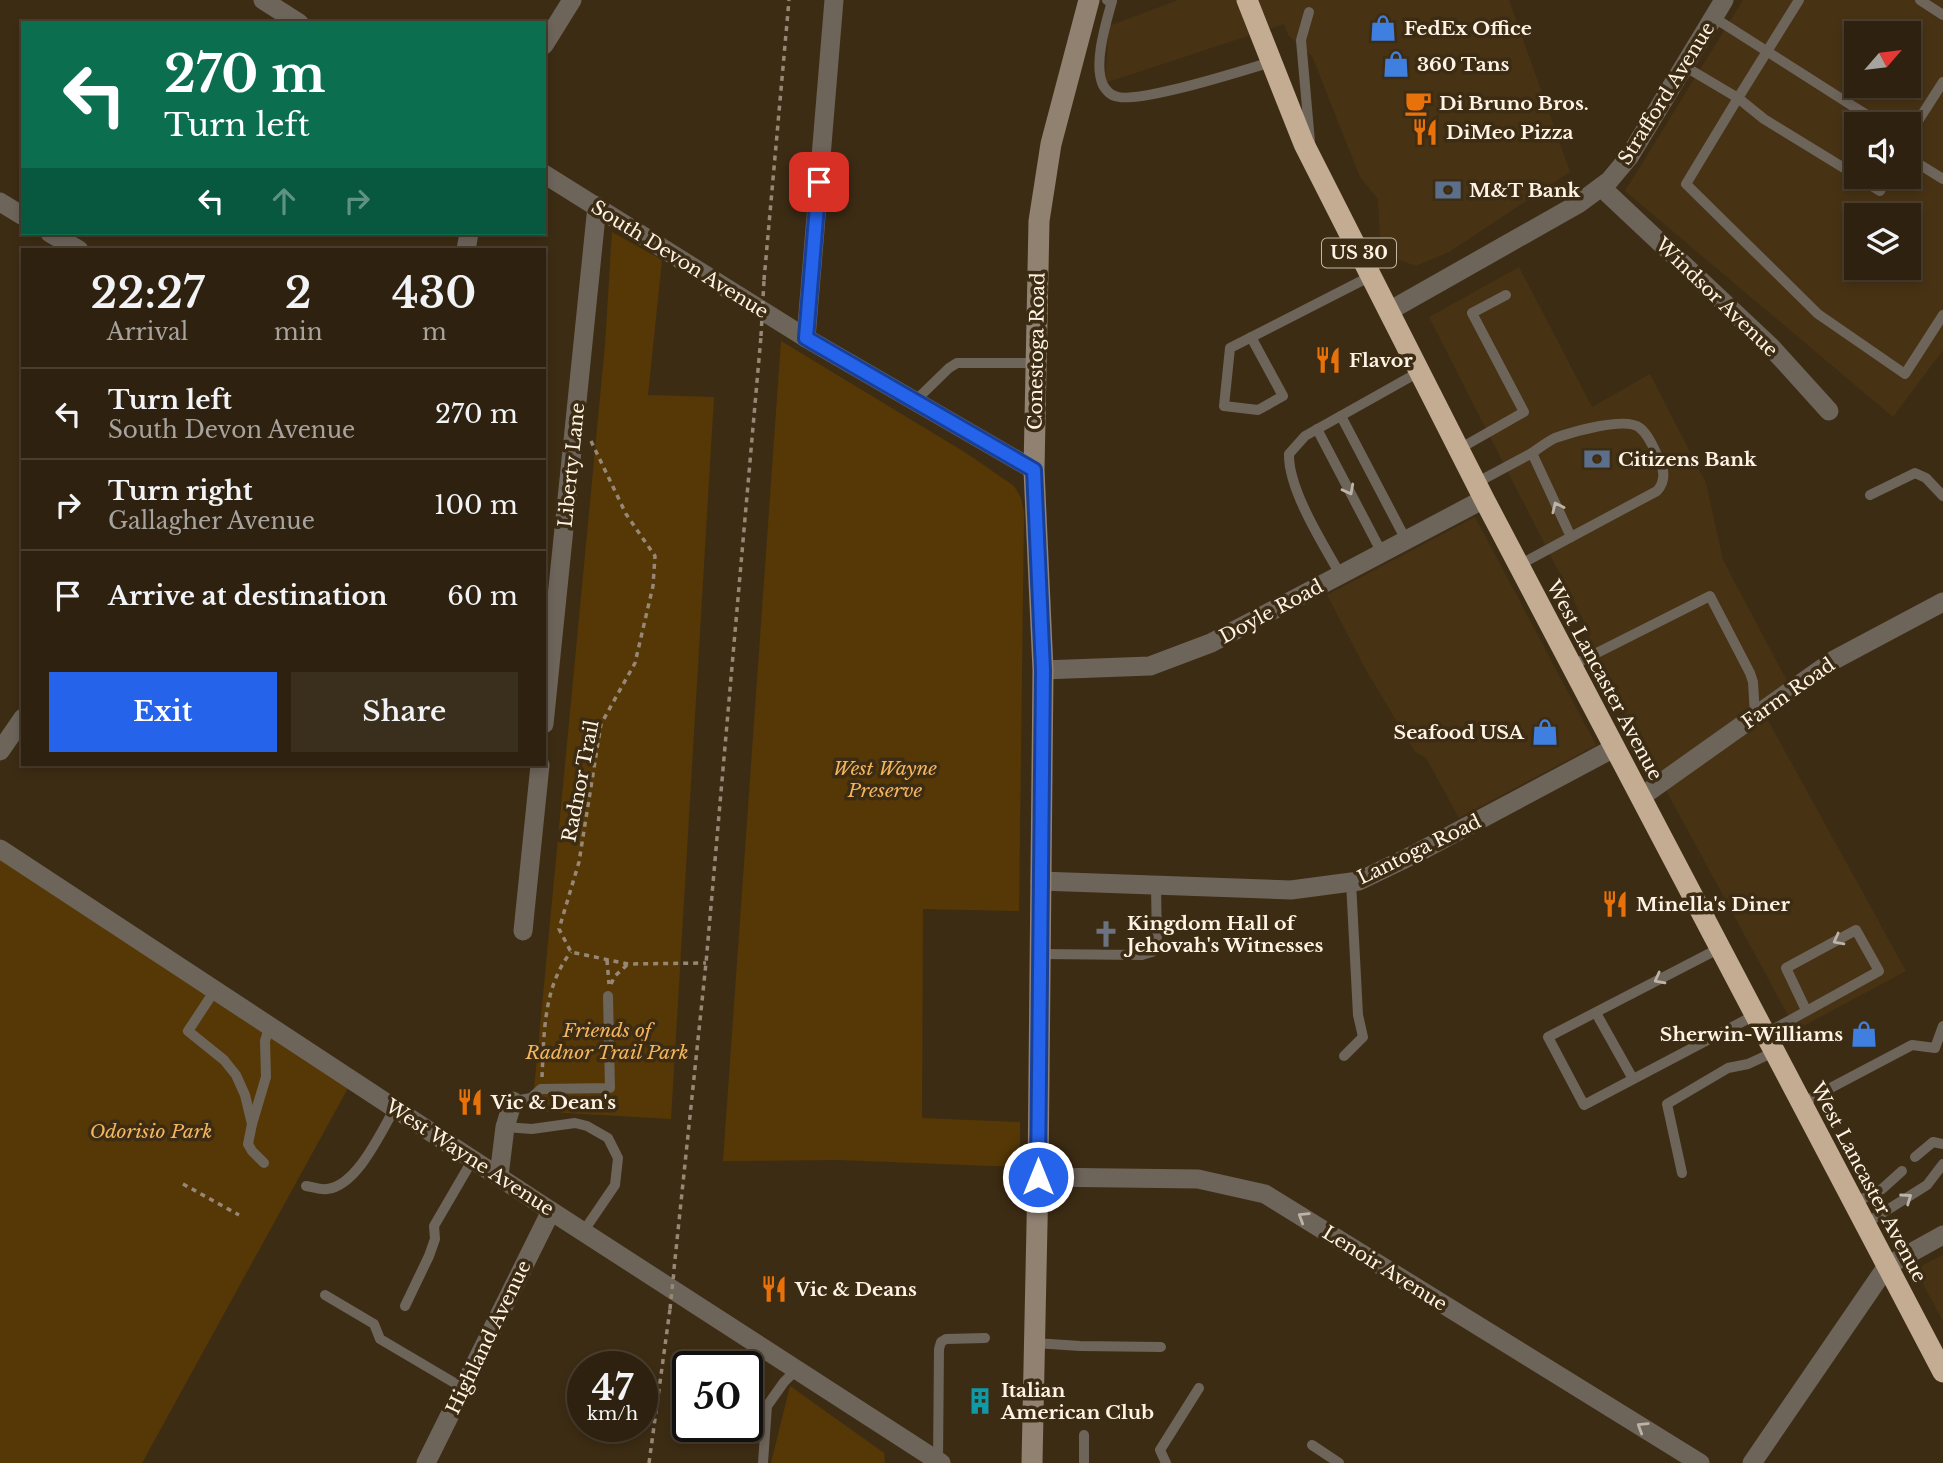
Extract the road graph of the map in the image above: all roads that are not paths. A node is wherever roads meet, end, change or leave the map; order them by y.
1 (263, 0) edge
2 (572, 0) edge
3 (834, 0) edge
4 (1089, 0) edge
5 (1107, 0) edge
6 (1247, 0) edge
7 (1724, 0) edge
8 (1799, 0) edge
9 (1920, 0) edge
10 (1309, 12) dead end
11 (1943, 15) edge
12 (1713, 17) junction
13 (296, 21) edge
14 (1080, 32) junction
15 (1102, 38) junction
16 (546, 42) edge
17 (1767, 52) junction
18 (1272, 62) junction
19 (1684, 66) junction
20 (1943, 82) edge
21 (1738, 98) junction
22 (1862, 112) edge
23 (1921, 116) edge
24 (1312, 160) junction
25 (1921, 165) edge
26 (1844, 169) edge
27 (546, 175) edge
28 (1943, 179) edge
29 (1601, 187) junction
30 (0, 202) edge
31 (597, 206) junction
32 (21, 215) edge
33 (53, 235) edge
34 (76, 248) edge
35 (1371, 276) junction
36 (1506, 295) dead end
37 (1389, 311) junction
38 (1943, 315) edge
39 (1251, 337) junction
40 (806, 338) junction
41 (1036, 363) junction
42 (1420, 372) junction
43 (915, 401) junction
44 (1829, 411) dead end
45 (1341, 416) junction
46 (1317, 429) junction
47 (1459, 449) junction
48 (1532, 453) junction
49 (1034, 470) junction
50 (1480, 491) junction
51 (1870, 495) dead end
52 (1943, 496) edge
53 (1571, 537) junction
54 (1406, 540) junction
55 (1382, 553) junction
56 (1519, 566) junction
57 (1340, 575) junction
58 (1943, 602) edge
59 (1571, 666) junction
60 (1043, 670) junction
61 (546, 704) edge
62 (1755, 716) junction
63 (21, 721) edge
64 (1614, 748) junction
65 (0, 751) edge
66 (540, 766) edge
67 (1641, 797) junction
68 (0, 849) edge
69 (1040, 881) junction
70 (1352, 882) junction
71 (1156, 885) junction
72 (523, 931) dead end
73 (1720, 948) junction
74 (1040, 954) junction
75 (215, 990) junction
76 (609, 993) road end
77 (1806, 1010) junction
78 (1596, 1013) junction
79 (1755, 1014) junction
80 (270, 1026) junction
81 (1943, 1026) edge
82 (1770, 1043) junction
83 (1344, 1056) dead end
84 (1633, 1079) junction
85 (513, 1101) joint
86 (1801, 1103) junction
87 (395, 1108) junction
88 (252, 1124) junction
89 (505, 1127) junction
90 (1943, 1144) edge
91 (1915, 1157) dead end
92 (472, 1159) junction
93 (264, 1163) dead end
94 (1943, 1164) edge
95 (1902, 1171) dead end
96 (1682, 1173) dead end
97 (499, 1176) junction
98 (1038, 1177) junction
99 (306, 1186) dead end
100 (1854, 1203) junction
101 (551, 1211) junction
102 (1865, 1224) junction
103 (583, 1232) junction
104 (1943, 1235) edge
105 (1886, 1266) junction
106 (326, 1294) dead end
107 (405, 1306) dead end
108 (985, 1338) dead end
109 (1034, 1343) junction
110 (1161, 1347) dead end
111 (796, 1370) junction
112 (1943, 1372) edge
113 (463, 1388) junction
114 (1199, 1388) dead end
115 (1084, 1435) dead end
116 (1312, 1445) dead end
117 (939, 1462) edge
118 (426, 1463) edge
119 (763, 1463) edge
120 (1032, 1463) edge
121 (1084, 1463) edge
122 (1166, 1463) edge
123 (1339, 1463) edge
124 (1700, 1463) edge
125 (1752, 1463) edge

1 - 13 street
2 - 16 street
3 - 40 street
4 - 14 main road, Conestoga Road
5 - 15 lane
6 - 18 highway, West Lancaster Avenue / US 30
7 - 12 street, Strafford Avenue
8 - 17 lane
9 - 11 lane
10 - 24 lane
12 - 17 lane
12 - 19 street, Strafford Avenue
14 - 15 lane
14 - 41 main road, Conestoga Road
15 - 18 lane
17 - 21 lane
17 - 22 lane
18 - 24 highway, West Lancaster Avenue / US 30
19 - 21 lane
19 - 29 street, Strafford Avenue
20 - 23 lane
21 - 26 lane
21 - 38 lane
24 - 35 highway, West Lancaster Avenue / US 30
25 - 28 lane
27 - 31 street, South Devon Avenue
29 - 37 street, Strafford Avenue
29 - 44 street, Windsor Avenue
30 - 32 street
31 - 40 street, South Devon Avenue
31 - 61 street, Liberty Lane
33 - 34 street
35 - 37 highway, West Lancaster Avenue / US 30
35 - 39 lane
36 - 47 lane
37 - 42 highway, West Lancaster Avenue / US 30
39 - 39 lane
40 - 43 street, South Devon Avenue
41 - 43 lane
41 - 49 main road, Conestoga Road
42 - 45 lane
42 - 47 highway, West Lancaster Avenue / US 30
43 - 49 street, South Devon Avenue
45 - 46 lane
45 - 54 lane
46 -> 55 lane
46 - 57 lane
47 - 50 highway, West Lancaster Avenue / US 30
48 - 50 lane
53 -> 48 lane
48 - 53 lane
49 - 60 main road, Conestoga Road
50 - 54 street, Doyle Road
50 - 56 highway, West Lancaster Avenue / US 30
51 - 52 lane
53 - 56 lane
54 - 55 street, Doyle Road
55 - 57 street, Doyle Road
56 - 59 highway, West Lancaster Avenue / US 30
57 - 60 street, Doyle Road
58 - 62 street, Farm Road
59 - 62 lane
59 - 64 highway, West Lancaster Avenue / US 30
60 - 69 main road, Conestoga Road
62 - 67 street, Farm Road
63 - 65 street
64 - 67 highway, West Lancaster Avenue / US 30
64 - 70 street, Lantoga Road
66 - 72 street
67 - 73 highway, West Lancaster Avenue / US 30
68 - 75 street, West Wayne Avenue
69 - 71 street, Lantoga Road
69 - 74 main road, Conestoga Road
70 - 71 street, Lantoga Road
70 - 83 lane
71 - 74 lane
73 -> 78 lane
73 - 79 highway, West Lancaster Avenue / US 30
74 - 98 main road, Conestoga Road
75 - 80 street, West Wayne Avenue
75 - 88 lane
76 - 85 lane
77 -> 77 lane
77 - 82 lane
78 - 84 lane
78 - 84 lane
79 - 82 highway, West Lancaster Avenue / US 30
79 - 84 lane
80 - 87 street, West Wayne Avenue
80 - 88 lane
81 - 86 lane
82 - 86 highway, West Lancaster Avenue / US 30
82 - 96 lane
85 - 89 street
86 - 100 highway, West Lancaster Avenue / US 30
87 - 92 street, West Wayne Avenue
87 - 99 lane
88 - 93 lane
89 - 97 street
89 - 103 lane
90 - 91 lane
92 - 97 street, West Wayne Avenue
92 - 107 lane
102 -> 94 lane
95 - 100 lane
97 - 101 street, West Wayne Avenue
98 - 109 main road, Conestoga Road
124 -> 98 street, Lenoir Avenue
100 - 102 highway, West Lancaster Avenue / US 30
101 - 103 street, West Wayne Avenue
101 - 113 street, Highland Avenue
102 - 105 highway, West Lancaster Avenue / US 30
103 - 111 street, West Wayne Avenue
104 - 105 street
105 - 112 highway, West Lancaster Avenue / US 30
105 - 125 street
106 - 113 lane
108 - 117 lane
109 - 110 lane
109 - 120 main road, Conestoga Road
111 - 117 street, West Wayne Avenue
111 - 119 lane
113 - 118 street, Highland Avenue
114 - 122 lane
115 - 121 lane
116 - 123 lane

